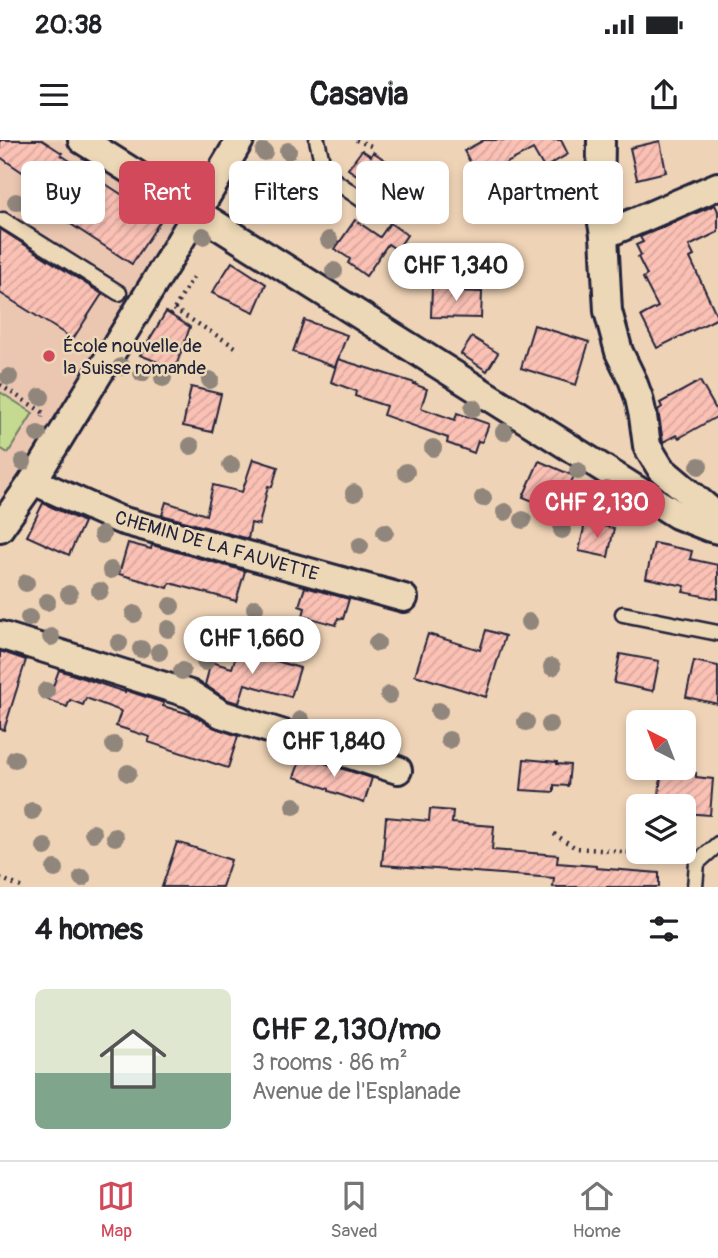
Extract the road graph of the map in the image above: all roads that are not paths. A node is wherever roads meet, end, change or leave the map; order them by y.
1 (82, 140) edge
2 (240, 140) edge
3 (317, 140) edge
4 (601, 140) edge
5 (119, 163) edge
6 (215, 182) edge
7 (718, 186) edge
8 (356, 196) edge
9 (3, 220) dead end
10 (215, 223) edge
11 (190, 224) edge
12 (604, 234) junction
13 (119, 293) dead end
14 (33, 481) junction
15 (718, 517) edge
16 (0, 528) edge
17 (718, 530) edge
18 (404, 598) dead end
19 (623, 614) dead end
20 (718, 633) edge
21 (0, 635) edge
22 (398, 770) dead end
23 (718, 844) edge
24 (695, 887) edge

1 - 5 street
2 - 6 street
3 - 8 lane
4 - 12 street
7 - 12 street
9 - 13 lane
10 - 17 street
11 - 14 street
12 - 15 street
14 - 16 street
14 - 18 street, CHEMIN DE LA FAUVETTE
19 - 20 lane
21 - 22 street
23 - 24 lane

